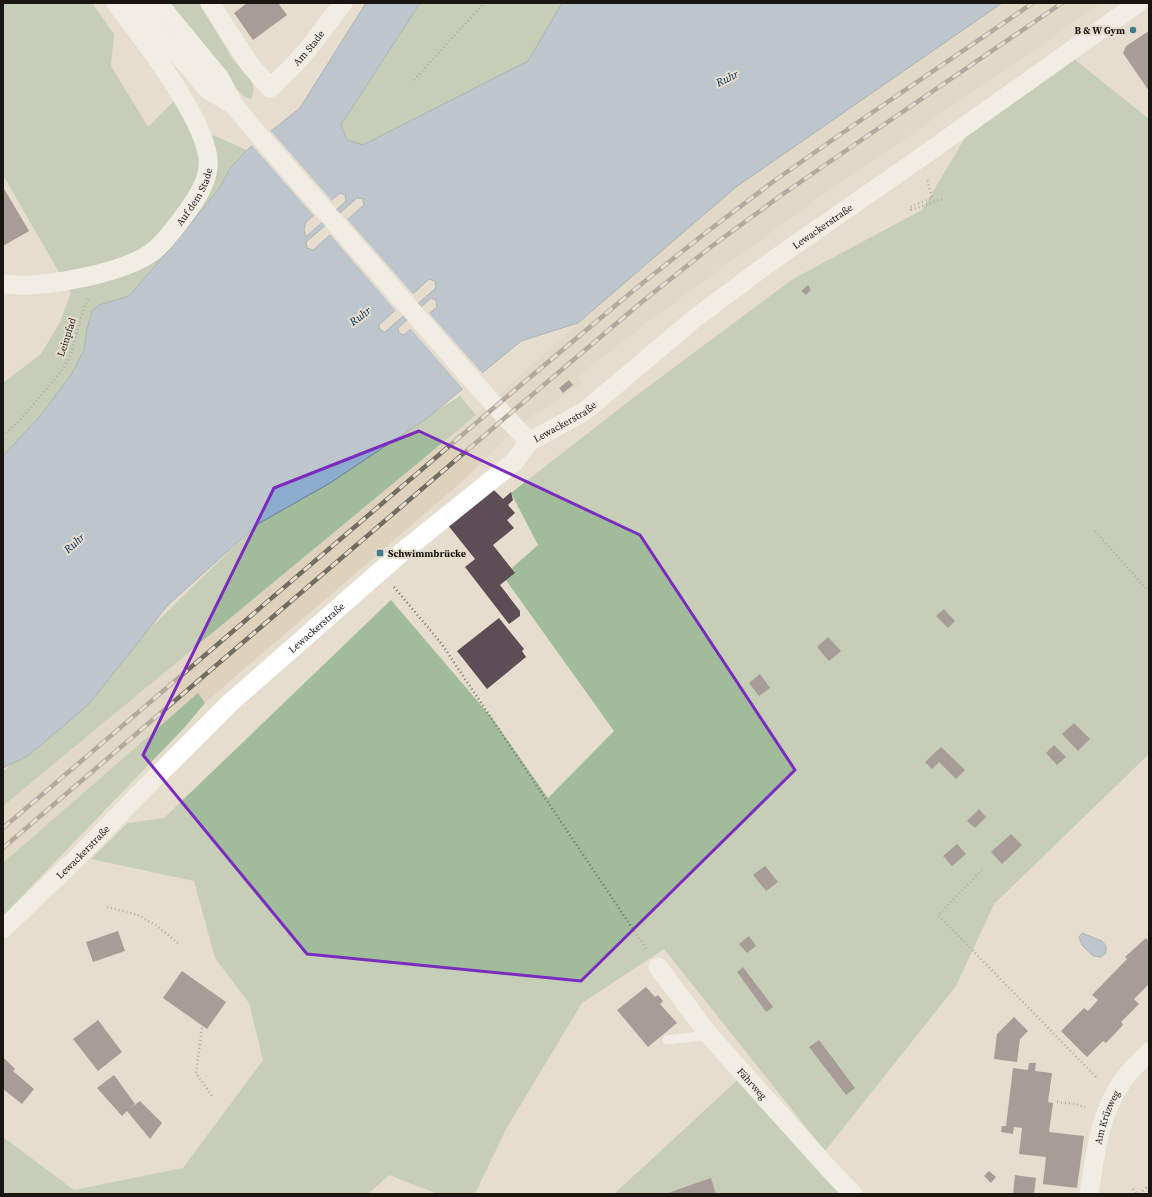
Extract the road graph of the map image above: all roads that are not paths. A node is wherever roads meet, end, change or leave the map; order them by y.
1 (116, 3) edge
2 (138, 3) edge
3 (158, 3) edge
4 (210, 3) edge
5 (342, 3) edge
6 (1138, 3) edge
7 (234, 105) junction
8 (3, 284) edge
9 (529, 442) junction
10 (3, 929) edge
11 (658, 967) road end
12 (709, 1035) junction
13 (667, 1040) dead end
14 (1149, 1052) edge
15 (853, 1194) edge
16 (1089, 1194) edge

1 - 8 street, Auf dem Stade
2 - 7 street
3 - 7 street
4 - 5 street, Am Stade
6 - 9 street, Lewackerstraße
7 - 9 street
9 - 10 street, Lewackerstraße
11 - 12 street, Fährweg
12 - 13 lane
12 - 15 street, Fährweg
14 - 16 street, Am Krüzweg

